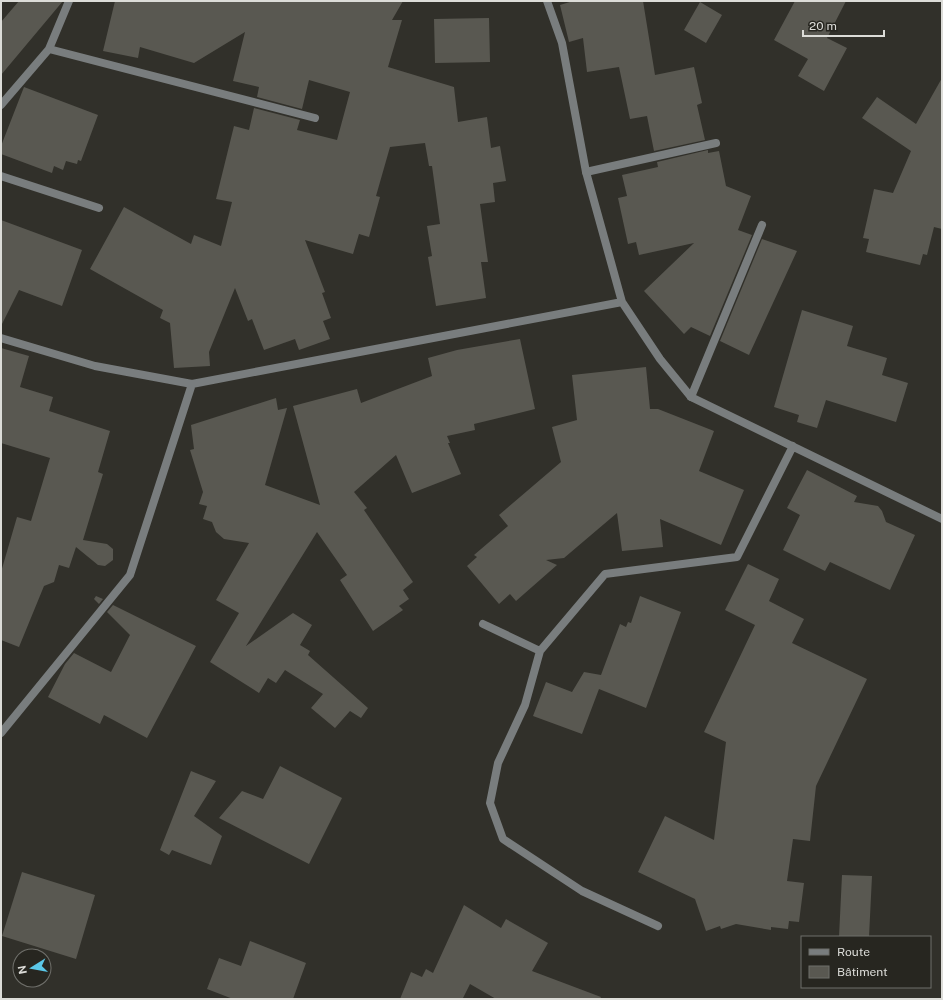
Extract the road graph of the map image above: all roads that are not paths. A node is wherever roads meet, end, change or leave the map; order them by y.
1 (69, 1) edge
2 (547, 1) edge
3 (49, 49) junction
4 (1, 105) edge
5 (315, 118) dead end
6 (716, 143) dead end
7 (586, 172) junction
8 (1, 176) edge
9 (99, 208) dead end
10 (762, 225) dead end
11 (622, 302) junction
12 (1, 338) edge
13 (192, 384) junction
14 (691, 398) junction
15 (793, 446) junction
16 (942, 519) edge
17 (483, 624) dead end
18 (540, 651) junction
19 (1, 733) edge
20 (658, 926) dead end

1 - 3 street
2 - 7 street
3 - 4 street
3 - 5 street
6 - 7 street
7 - 11 street
8 - 9 street
10 - 14 street
11 - 13 street
11 - 14 street
12 - 13 street
13 - 19 street
14 - 15 street
15 - 16 street
15 - 18 street
17 - 18 street
18 - 20 street

